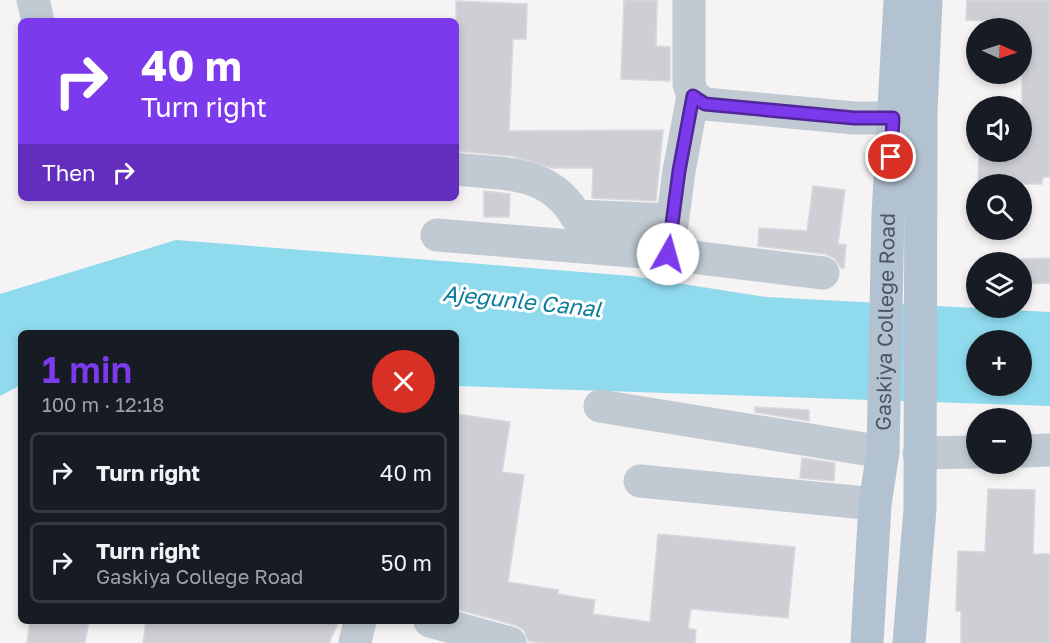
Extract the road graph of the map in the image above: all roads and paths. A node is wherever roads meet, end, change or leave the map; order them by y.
1 (33, 0) edge
2 (689, 0) edge
3 (900, 0) edge
4 (926, 0) edge
5 (37, 18) edge
6 (693, 96) junction
7 (893, 118) junction
8 (459, 169) edge
9 (672, 220) junction
10 (436, 235) dead end
11 (668, 254) junction
12 (823, 273) dead end
13 (600, 406) dead end
14 (1050, 450) edge
15 (1032, 451) edge
16 (883, 452) junction
17 (966, 452) edge
18 (920, 453) junction
19 (640, 481) dead end
20 (875, 504) junction
21 (359, 624) edge
22 (441, 624) edge
23 (355, 643) edge
24 (510, 643) edge
25 (867, 643) edge
26 (909, 643) edge

1 - 5 street
2 - 6 street
3 - 7 main road, Gaskiya College Road
4 - 18 main road, Gaskiya College Road
6 - 7 street
6 - 9 street
7 - 16 main road, Gaskiya College Road
8 - 9 street
9 - 11 street
10 - 11 street
11 - 12 street
13 - 16 street
14 - 15 street
16 - 20 main road, Gaskiya College Road
17 - 18 street
18 - 26 main road, Gaskiya College Road
19 - 20 street
20 - 25 main road, Gaskiya College Road
21 - 23 street
22 - 24 street

